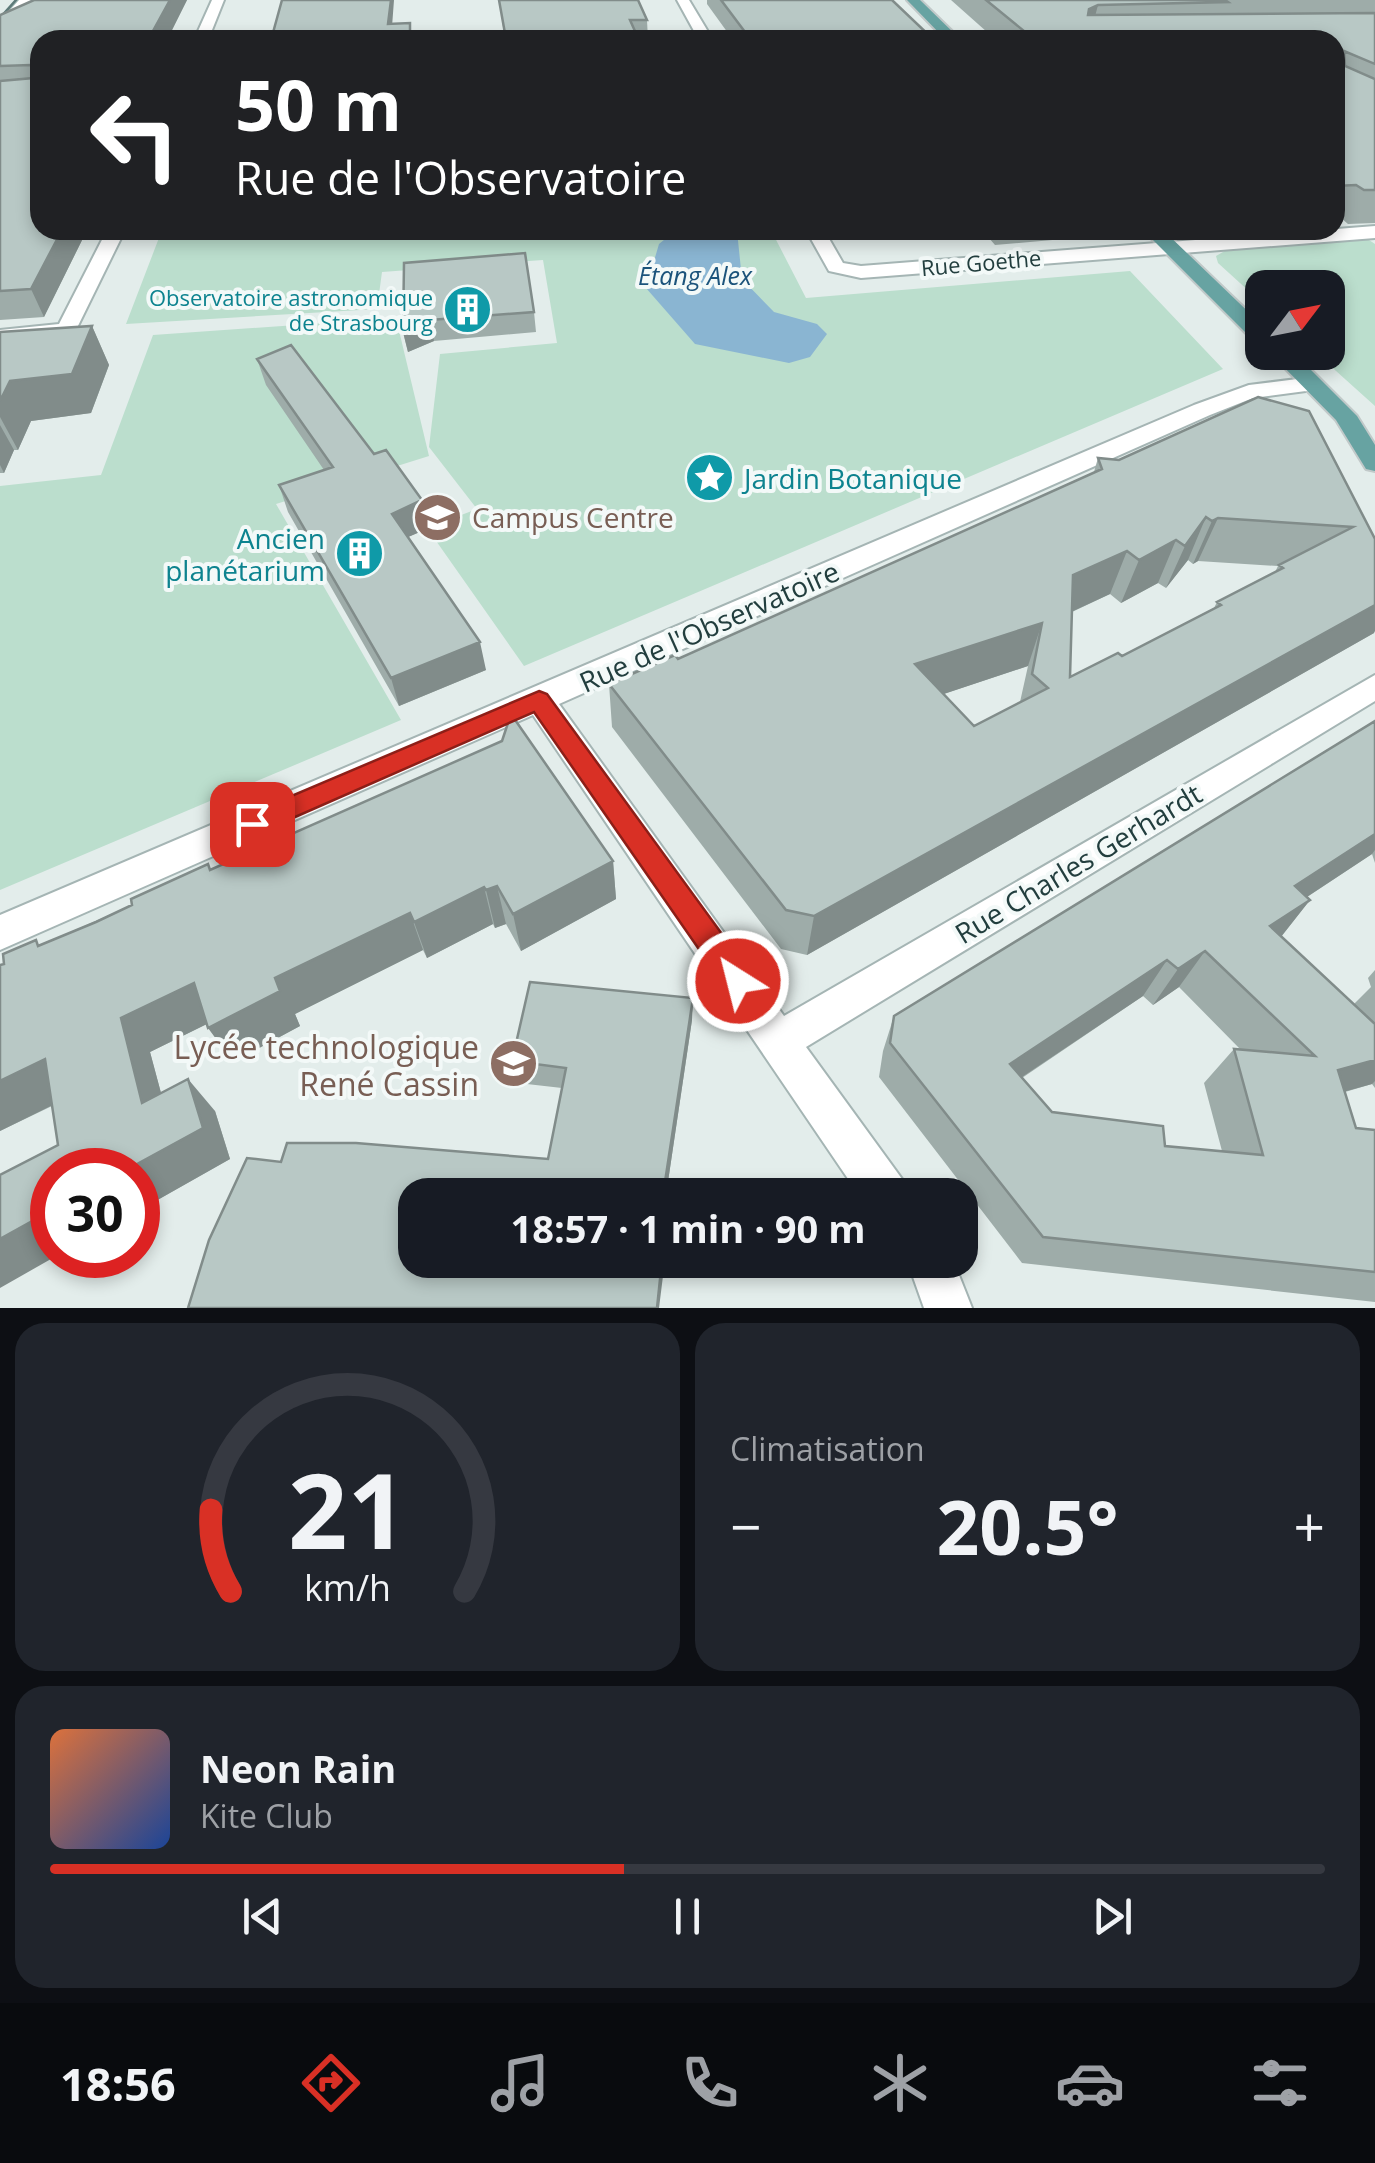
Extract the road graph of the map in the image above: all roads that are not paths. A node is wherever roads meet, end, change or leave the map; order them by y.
1 (26, 0) edge
2 (218, 0) edge
3 (683, 0) edge
4 (912, 0) edge
5 (0, 30) edge
6 (205, 30) edge
7 (700, 30) edge
8 (944, 30) edge
9 (1375, 232) edge
10 (1345, 235) edge
11 (1353, 235) junction
12 (111, 240) edge
13 (821, 240) edge
14 (1162, 240) edge
15 (1269, 240) edge
16 (1168, 246) junction
17 (1375, 251) edge
18 (1245, 320) edge
19 (0, 336) edge
20 (1299, 370) edge
21 (1313, 384) junction
22 (1375, 464) edge
23 (1375, 686) edge
24 (539, 700) junction
25 (0, 933) edge
26 (781, 1040) junction
27 (874, 1178) edge
28 (937, 1278) edge
29 (948, 1308) edge

1 - 5 street
2 - 6 street
3 - 7 street
4 - 8 main road
9 - 11 street, Rue Goethe
10 - 11 street, Rue Goethe
11 - 17 street
12 - 19 street
13 - 16 street, Rue Goethe
14 - 16 main road
15 - 16 street, Rue Goethe
16 - 18 main road
20 - 21 main road
21 - 22 main road
21 - 24 street, Rue de l'Observatoire
23 - 26 street, Rue Charles Gerhardt
24 - 25 street, Rue de l'Observatoire
24 - 26 street
26 - 27 street
28 - 29 street

